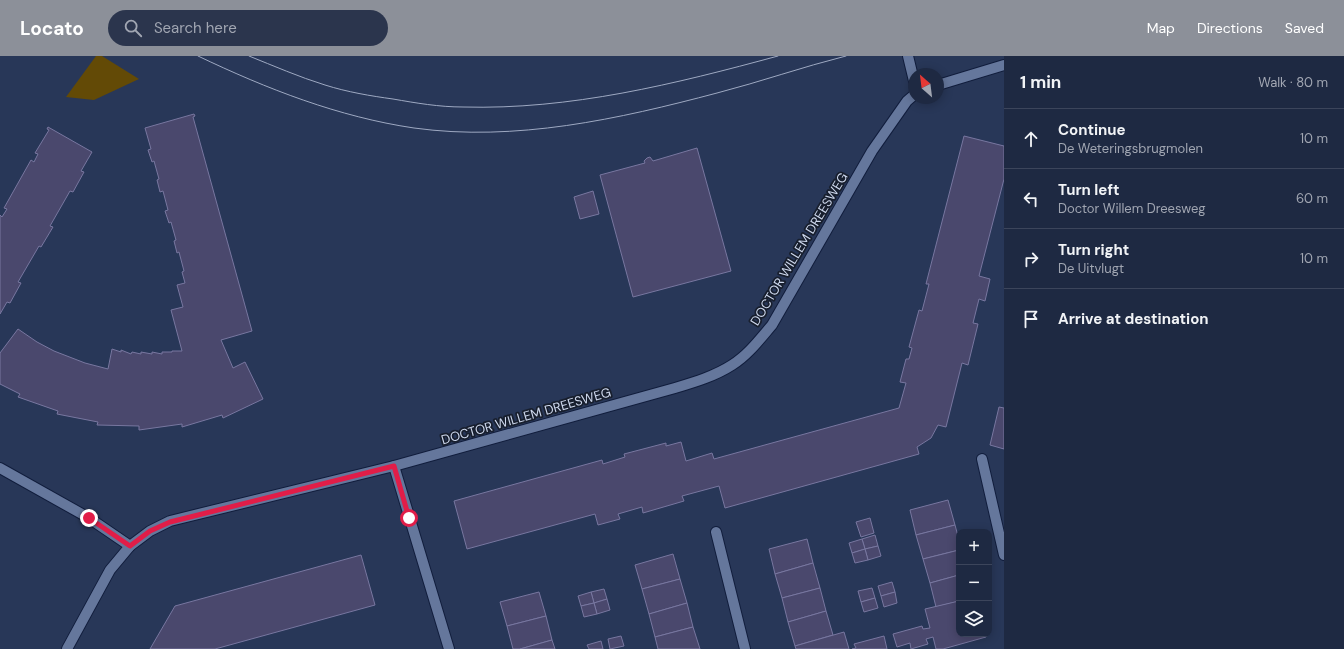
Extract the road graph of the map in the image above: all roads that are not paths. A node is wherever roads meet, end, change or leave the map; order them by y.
1 (908, 56) edge
2 (1004, 65) edge
3 (911, 68) edge
4 (944, 82) edge
5 (908, 100) edge
6 (982, 459) dead end
7 (394, 466) junction
8 (0, 468) edge
9 (716, 532) dead end
10 (130, 546) junction
11 (1004, 554) edge
12 (67, 649) edge
13 (449, 649) edge
14 (745, 649) edge

1 - 3 street
2 - 4 street
5 - 7 street, DOCTOR WILLEM DREESWEG
6 - 11 street
7 - 10 street, DOCTOR WILLEM DREESWEG
7 - 13 street
8 - 10 street
9 - 14 street
10 - 12 street, DOCTOR WILLEM DREESWEG

